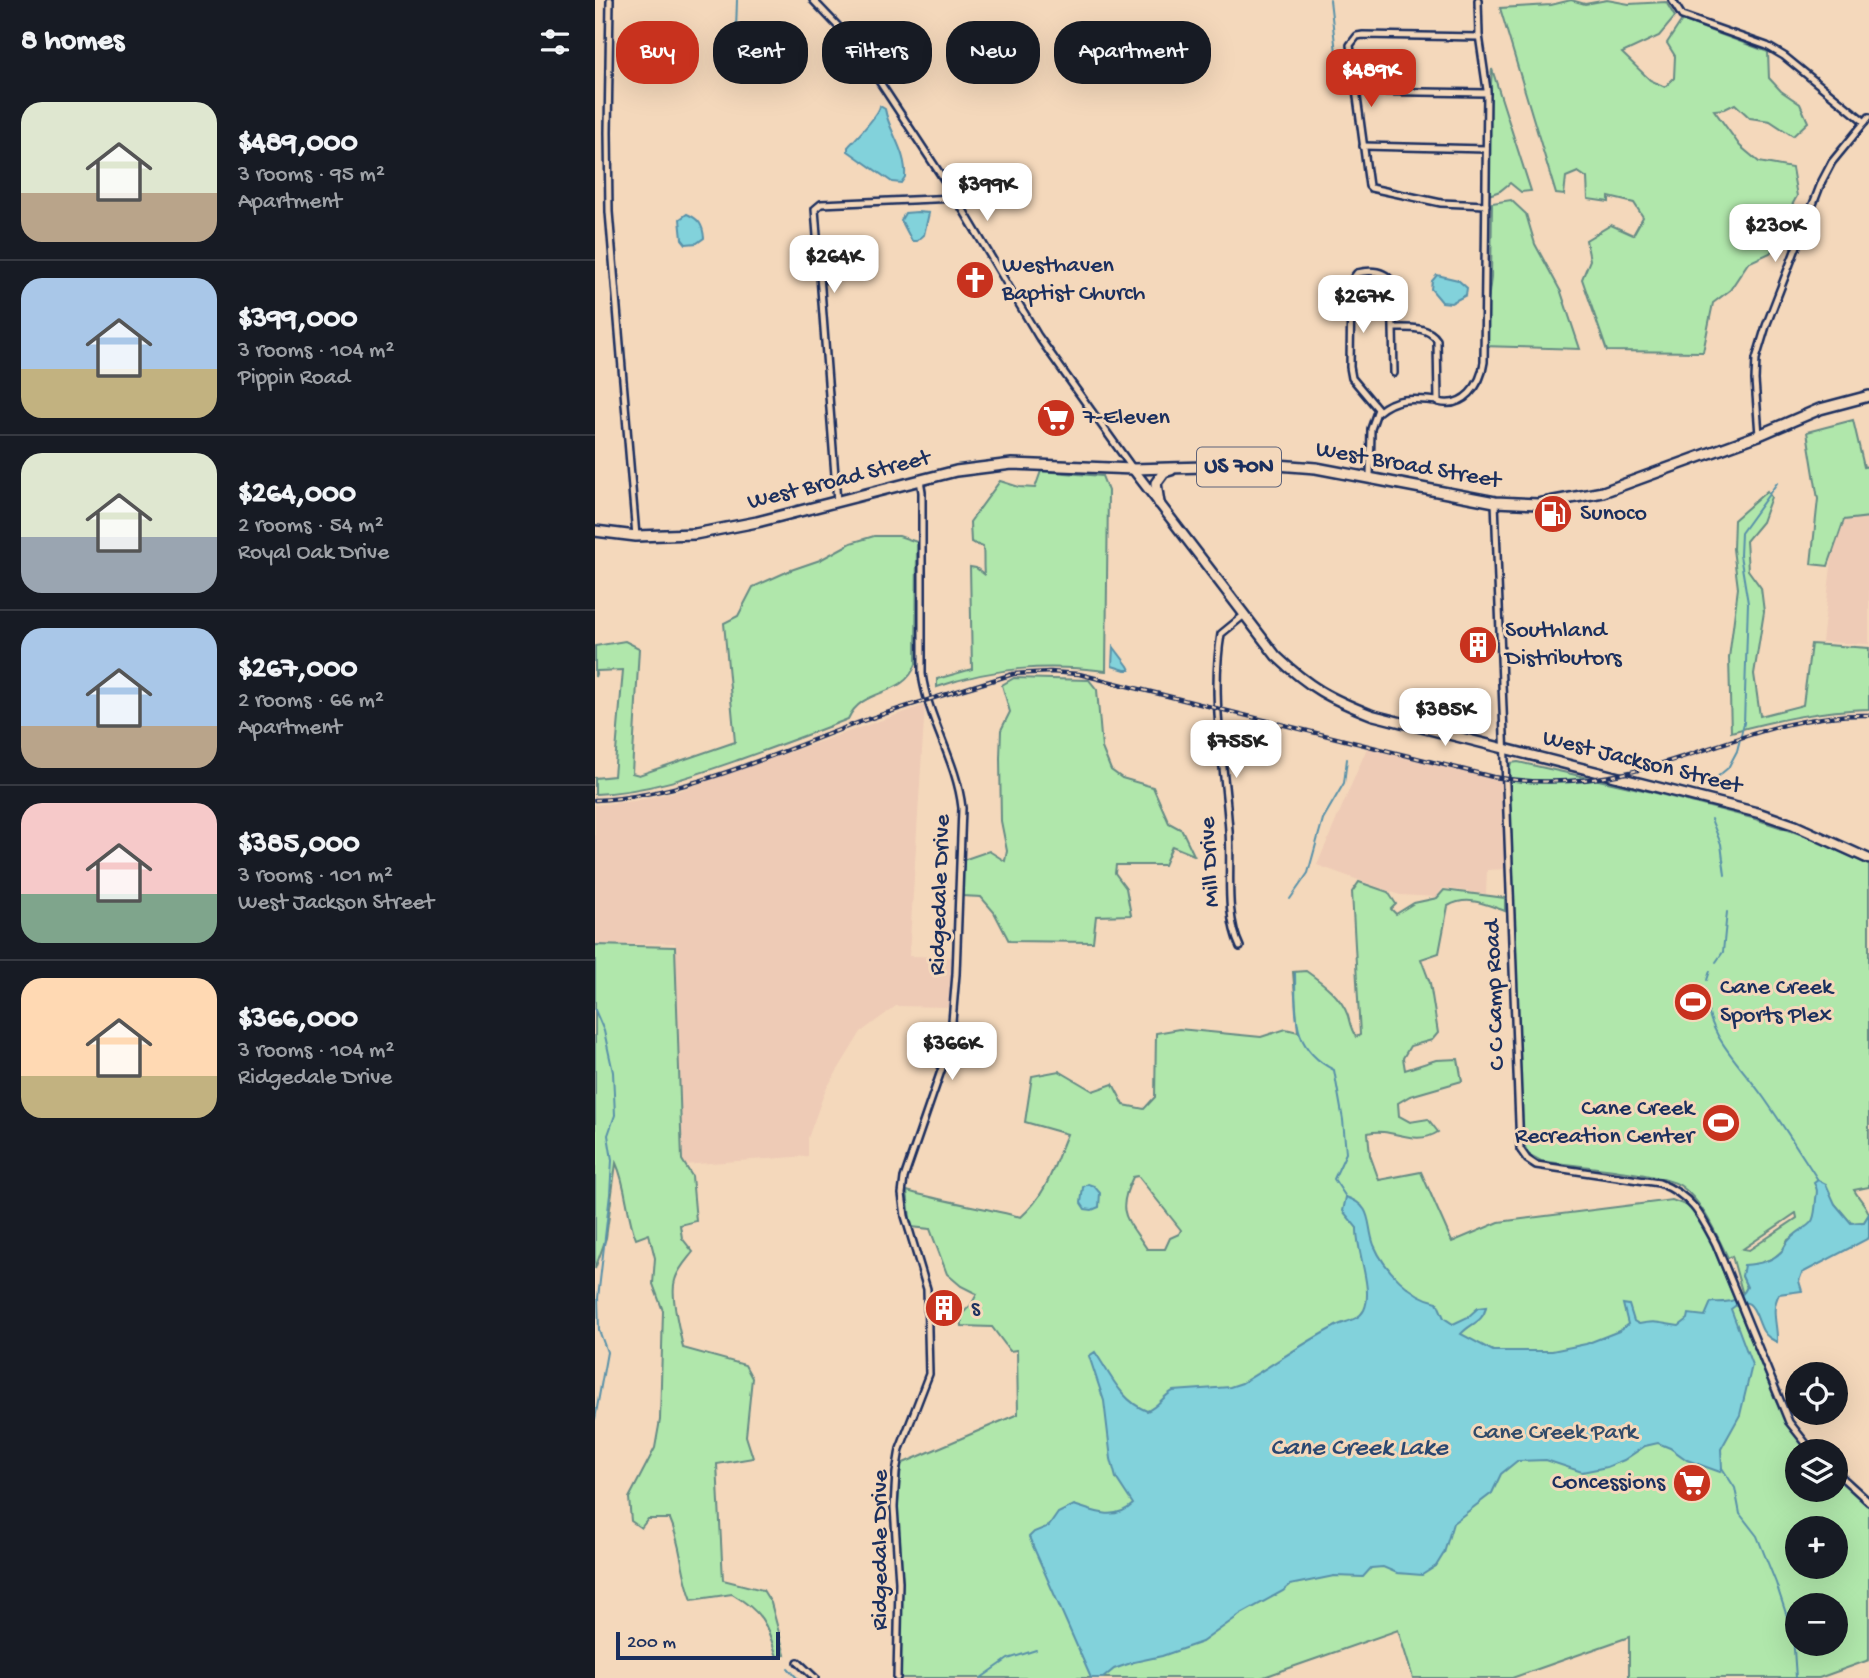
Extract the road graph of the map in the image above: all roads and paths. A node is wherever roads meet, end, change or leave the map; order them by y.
1 (610, 0) edge
2 (813, 0) edge
3 (1478, 0) edge
4 (1672, 0) edge
5 (1479, 37) junction
6 (1356, 91) junction
7 (1487, 93) junction
8 (1867, 120) edge
9 (1363, 146) junction
10 (1486, 149) junction
11 (956, 198) junction
12 (1486, 205) junction
13 (1394, 328) junction
14 (1394, 373) dead end
15 (1869, 396) edge
16 (1438, 402) junction
17 (1378, 412) junction
18 (1759, 435) junction
19 (1176, 468) junction
20 (1133, 469) junction
21 (1370, 477) junction
22 (920, 480) junction
23 (837, 502) junction
24 (1495, 502) junction
25 (1159, 503) junction
26 (595, 531) edge
27 (636, 536) junction
28 (1243, 616) junction
29 (1505, 748) junction
30 (1869, 859) edge
31 (1240, 947) dead end
32 (1802, 1439) edge
33 (1848, 1483) edge
34 (1869, 1502) edge
35 (798, 1662) dead end
36 (815, 1678) edge
37 (897, 1678) edge

1 - 27 street
2 - 11 street
3 - 5 street
4 - 8 street
5 - 6 street
5 - 7 street
6 - 7 street
6 - 9 street
7 - 10 street
8 - 18 street
9 - 10 street
9 - 12 street
10 - 12 street
11 - 20 street
11 - 23 street
12 - 16 street
13 - 14 street
13 - 16 street
13 - 17 street
15 - 18 main road, West Broad Street / US 70N
16 - 17 street
17 - 21 street
18 - 24 main road, West Broad Street / US 70N
19 - 20 main road, West Broad Street / US 70N
19 - 21 main road, West Broad Street / US 70N
19 - 25 main road
20 - 22 main road, West Broad Street / US 70N
20 - 25 street, West Jackson Street
21 - 24 main road, West Broad Street / US 70N
22 - 23 main road, West Broad Street / US 70N
22 - 37 street, Ridgedale Drive
23 - 27 main road, West Broad Street / US 70N
24 - 29 street, C C Camp Road
25 - 28 street, West Jackson Street
26 - 27 main road, West Broad Street / US 70N
28 - 29 street, West Jackson Street
28 - 31 street, Mill Drive
29 - 30 street, West Jackson Street
29 - 32 street, C C Camp Road
33 - 34 street
35 - 36 street

